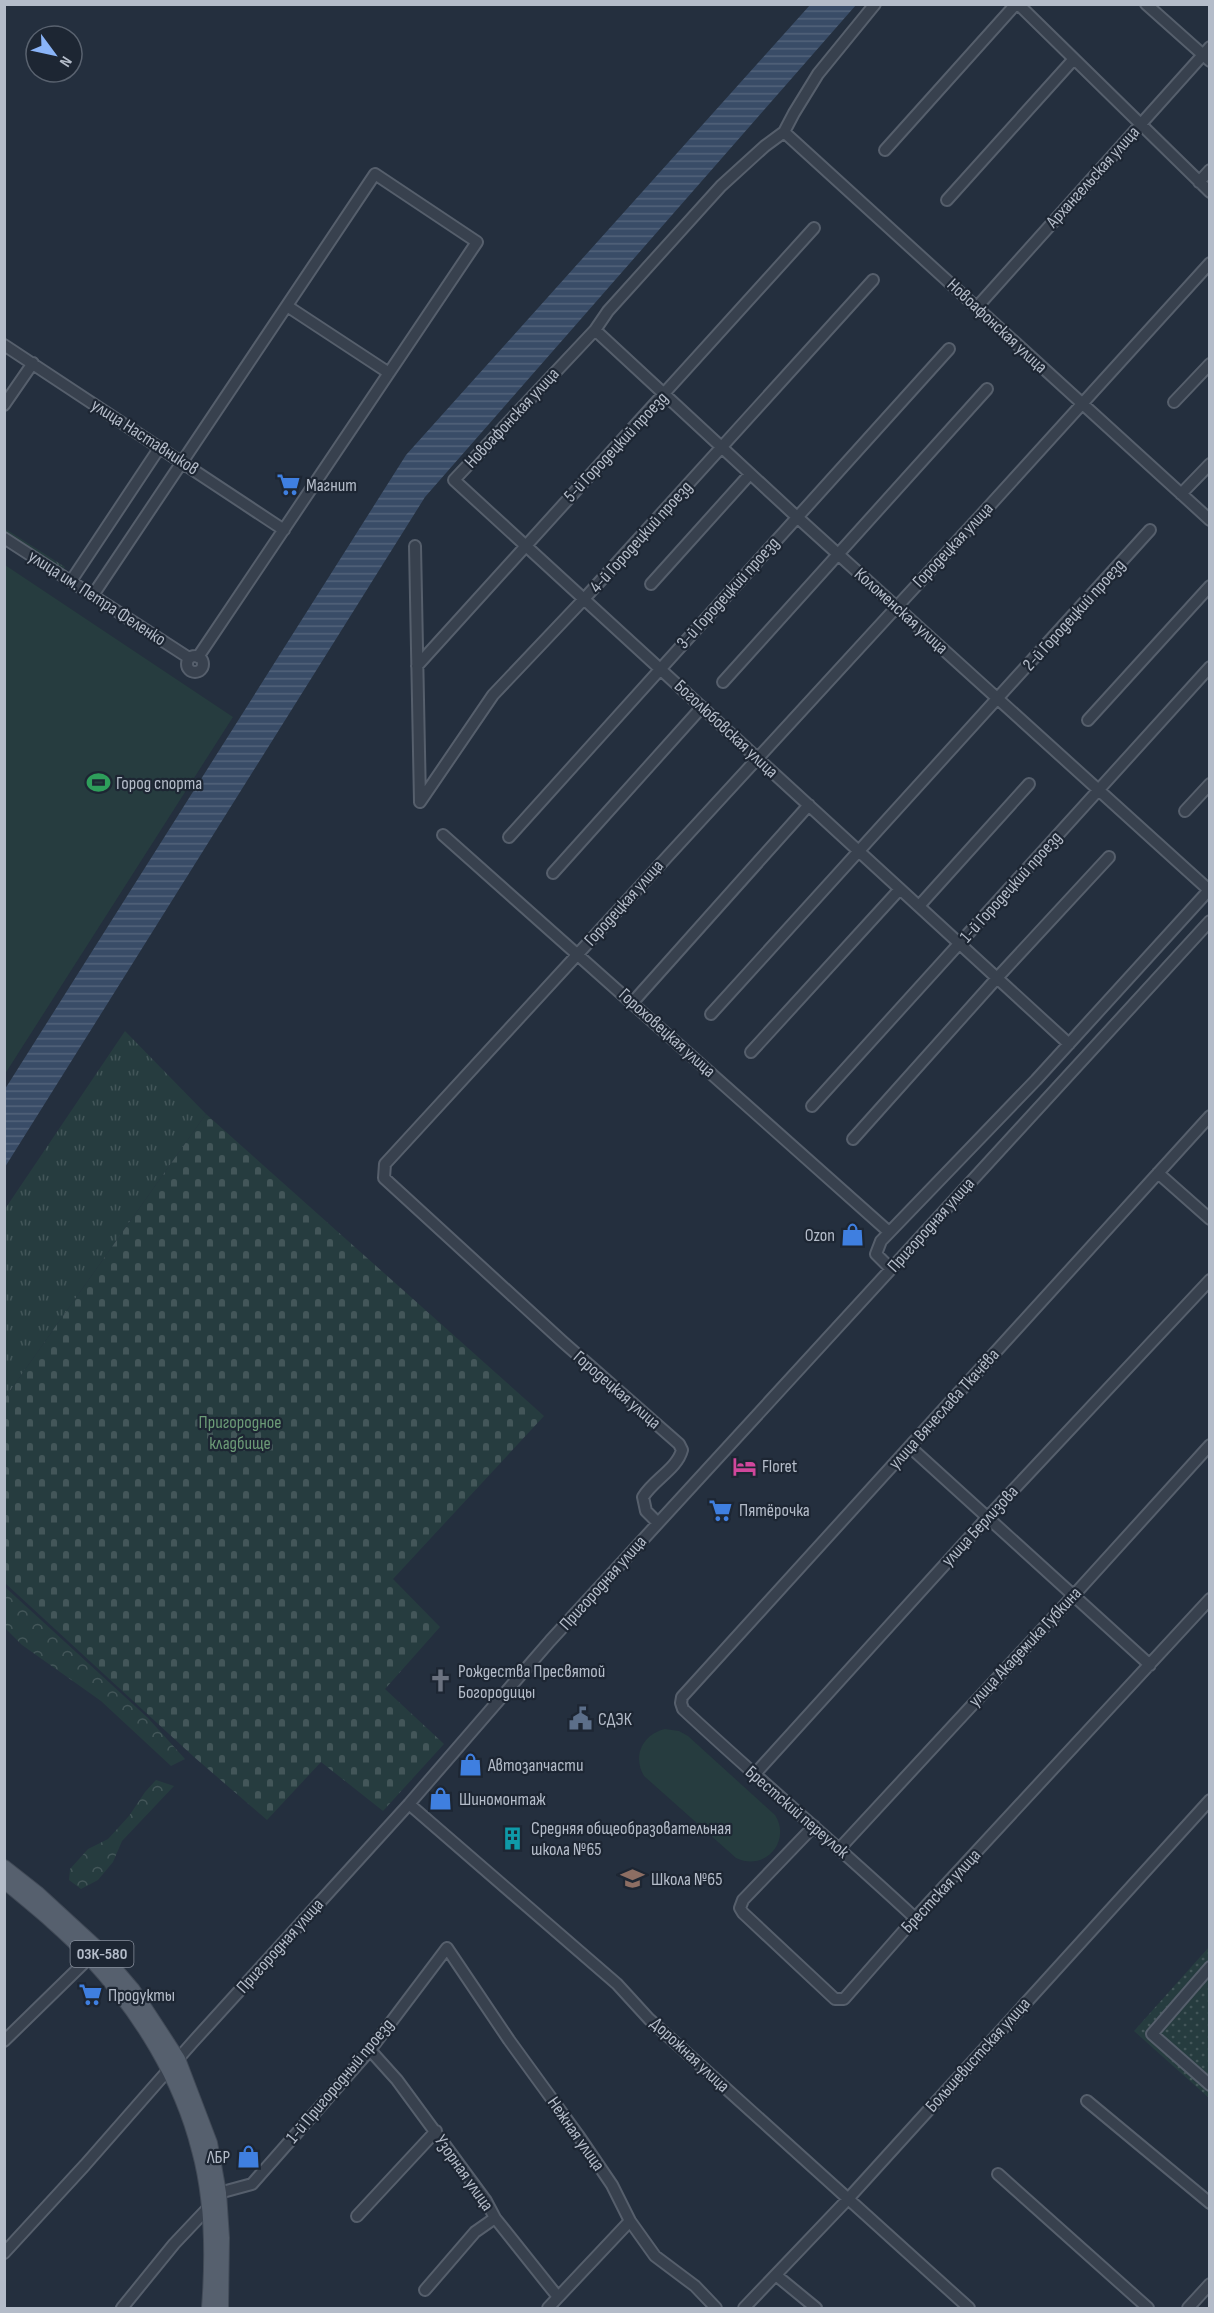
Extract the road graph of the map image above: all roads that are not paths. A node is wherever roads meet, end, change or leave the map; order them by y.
1 (874, 4) edge
2 (1017, 4) edge
3 (1146, 4) edge
4 (1207, 54) edge
5 (1073, 60) junction
6 (1139, 125) junction
7 (784, 132) junction
8 (885, 150) dead end
9 (1209, 170) edge
10 (1199, 182) junction
11 (1209, 192) edge
12 (947, 200) dead end
13 (814, 228) dead end
14 (1209, 262) edge
15 (873, 280) dead end
16 (287, 306) junction
17 (977, 307) junction
18 (595, 330) junction
19 (949, 349) dead end
20 (6, 350) edge
21 (33, 363) junction
22 (1209, 364) edge
23 (389, 373) junction
24 (987, 389) dead end
25 (665, 394) junction
26 (1174, 402) dead end
27 (1082, 403) junction
28 (4, 405) edge
29 (160, 447) junction
30 (721, 448) junction
31 (183, 461) junction
32 (1209, 464) edge
33 (750, 474) junction
34 (454, 480) joint
35 (1181, 494) junction
36 (796, 517) junction
37 (1209, 520) edge
38 (284, 530) junction
39 (1149, 530) dead end
40 (4, 538) edge
41 (526, 545) junction
42 (416, 546) dead end
43 (837, 554) junction
44 (71, 581) junction
45 (651, 584) dead end
46 (1209, 586) edge
47 (93, 595) junction
48 (584, 599) junction
49 (895, 606) junction
50 (417, 666) junction
51 (1209, 667) edge
52 (660, 668) junction
53 (723, 682) dead end
54 (998, 699) junction
55 (702, 707) junction
56 (1088, 720) dead end
57 (757, 757) junction
58 (1029, 784) dead end
59 (1209, 784) edge
60 (1099, 790) junction
61 (809, 805) junction
62 (1185, 811) dead end
63 (443, 835) dead end
64 (509, 837) dead end
65 (858, 851) junction
66 (1109, 857) dead end
67 (553, 873) dead end
68 (900, 889) junction
69 (1209, 889) edge
70 (919, 906) junction
71 (1209, 921) edge
72 (960, 944) junction
73 (578, 953) junction
74 (997, 978) junction
75 (633, 1002) junction
76 (711, 1014) dead end
77 (1069, 1044) junction
78 (752, 1052) dead end
79 (1036, 1080) junction
80 (1051, 1094) junction
81 (812, 1106) dead end
82 (1209, 1116) edge
83 (853, 1140) dead end
84 (1158, 1173) junction
85 (1209, 1219) edge
86 (890, 1232) junction
87 (891, 1269) junction
88 (1209, 1280) edge
89 (1209, 1445) edge
90 (910, 1447) junction
91 (987, 1518) junction
92 (658, 1523) junction
93 (1074, 1595) junction
94 (1209, 1599) edge
95 (1150, 1665) junction
96 (681, 1703) joint
97 (754, 1775) junction
98 (1209, 1800) edge
99 (409, 1804) junction
100 (814, 1826) junction
101 (840, 1848) junction
102 (4, 1867) edge
103 (4, 1881) edge
104 (915, 1918) junction
105 (447, 1948) joint
106 (90, 1958) junction
107 (1207, 1974) edge
108 (4, 2041) edge
109 (370, 2050) junction
110 (173, 2064) junction
111 (1209, 2085) edge
112 (1087, 2101) dead end
113 (436, 2132) junction
114 (998, 2174) dead end
115 (219, 2193) junction
116 (848, 2200) junction
117 (1209, 2203) edge
118 (209, 2207) junction
119 (357, 2216) dead end
120 (495, 2218) junction
121 (630, 2221) junction
122 (4, 2253) edge
123 (777, 2276) junction
124 (1209, 2284) edge
125 (425, 2290) dead end
126 (558, 2297) junction
127 (122, 2308) edge
128 (209, 2308) edge
129 (221, 2308) edge
130 (548, 2308) edge
131 (716, 2308) edge
132 (744, 2308) edge
133 (816, 2308) edge
134 (969, 2308) edge
135 (1148, 2308) edge
136 (1188, 2308) edge

1 - 7 street
2 - 5 street
2 - 8 street
3 - 4 street
4 - 6 street, Архангельская улица
5 - 6 street
5 - 12 street
6 - 10 street
6 - 17 street, Архангельская улица
7 - 17 street, Новоафонская улица
7 - 18 street, Новоафонская улица
9 - 10 street
10 - 11 street
13 - 25 street, 5-й Городецкий проезд
14 - 27 street, Городецкая улица
15 - 30 street, 4-й Городецкий проезд
16 - 23 street
16 - 23 street
16 - 31 street
17 - 27 street, Новоафонская улица
18 - 25 street, Коломенская улица
18 - 34 street, Новоафонская улица
19 - 36 street, 3-й Городецкий проезд
20 - 21 street, улица Наставников
21 - 28 street
21 - 29 street, улица Наставников
22 - 26 street
23 - 38 street
24 - 43 street
25 - 30 street, Коломенская улица
25 - 41 street, 5-й Городецкий проезд
27 - 35 street, Новоафонская улица
27 - 49 street, Городецкая улица
29 - 31 street, улица Наставников
29 - 44 street
30 - 33 street, Коломенская улица
30 - 48 street, 4-й Городецкий проезд
31 - 38 street, улица Наставников
31 - 47 street
32 - 35 street
33 - 36 street, Коломенская улица
33 - 45 street
34 - 41 street, Боголюбовская улица
35 - 37 street, Новоафонская улица
36 - 43 street, Коломенская улица
36 - 52 street, 3-й Городецкий проезд
38 - 47 street, улица им. Петра Феленко
39 - 54 street, 2-й Городецкий проезд
40 - 44 street, улица им. Петра Феленко
41 - 48 street, Боголюбовская улица
41 - 50 street, 5-й Городецкий проезд
42 - 50 street
43 - 49 street, Коломенская улица
43 - 53 street
44 - 47 street, улица им. Петра Феленко
46 - 56 street
48 - 50 street, 4-й Городецкий проезд
48 - 52 street, Боголюбовская улица
49 - 54 street, Коломенская улица
49 - 57 street, Городецкая улица
51 - 60 street, 1-й Городецкий проезд
52 - 55 street, Боголюбовская улица
52 - 64 street, 3-й Городецкий проезд
54 - 60 street, Коломенская улица
54 - 65 street, 2-й Городецкий проезд
55 - 57 street, Боголюбовская улица
55 - 67 street
57 - 61 street, Боголюбовская улица
57 - 73 street, Городецкая улица
58 - 70 street
59 - 62 street
60 - 69 street, Коломенская улица
60 - 72 street, 1-й Городецкий проезд
61 - 65 street, Боголюбовская улица
61 - 75 street
63 - 73 street, Гороховецкая улица
65 - 68 street, Боголюбовская улица
65 - 76 street
66 - 74 street
68 - 70 street, Боголюбовская улица
68 - 78 street
69 - 77 street
70 - 72 street, Боголюбовская улица
71 - 80 street, Пригородная улица
72 - 74 street, Боголюбовская улица
72 - 81 street, 1-й Городецкий проезд
73 - 75 street, Гороховецкая улица
73 - 92 street, Городецкая улица
74 - 77 street, Боголюбовская улица
74 - 83 street
75 - 86 street, Гороховецкая улица
77 - 79 street
79 - 80 street
79 - 86 street
80 - 87 street, Пригородная улица
82 - 84 street, улица Вячеслава Ткачёва
84 - 85 street
84 - 90 street, улица Вячеслава Ткачёва
86 - 87 street
87 - 92 street, Пригородная улица
88 - 91 street, улица Берлизова
89 - 93 street, улица Академика Губкина
90 - 91 street
90 - 96 street, улица Вячеслава Ткачёва
91 - 93 street
91 - 97 street, улица Берлизова
92 - 99 street, Пригородная улица
93 - 95 street
93 - 101 street, улица Академика Губкина
94 - 95 street, Брестская улица
95 - 104 street, Брестская улица
96 - 97 street, Брестский переулок
97 - 100 street, Брестский переулок
98 - 116 street, Большевистская улица
99 - 110 street, Пригородная улица
99 - 116 street, Дорожная улица
100 - 101 street, Брестский переулок
100 - 104 street, Брестская улица
101 - 104 street, Брестский переулок
102 - 110 main road, 03К-580
103 - 106 main road, 03К-580
105 - 109 street, 1-й Пригородный проезд
105 - 121 street, Нежная улица
106 - 108 street
106 - 110 main road, 03К-580
107 - 111 street
109 - 113 street, Узорная улица
109 - 115 street, 1-й Пригородный проезд
110 - 115 main road, 03К-580
110 - 118 main road, 03К-580
110 - 122 street, Пригородная улица
112 - 117 street
113 - 119 street
113 - 120 street, Узорная улица
114 - 135 street
115 - 129 main road, 03К-580
116 - 123 street, Большевистская улица
116 - 134 street, Дорожная улица
118 - 127 street
118 - 128 main road, 03К-580
120 - 125 street
120 - 126 street, Узорная улица
121 - 126 street
121 - 131 street, Нежная улица
123 - 132 street, Большевистская улица
123 - 133 street
124 - 136 street
126 - 130 street

